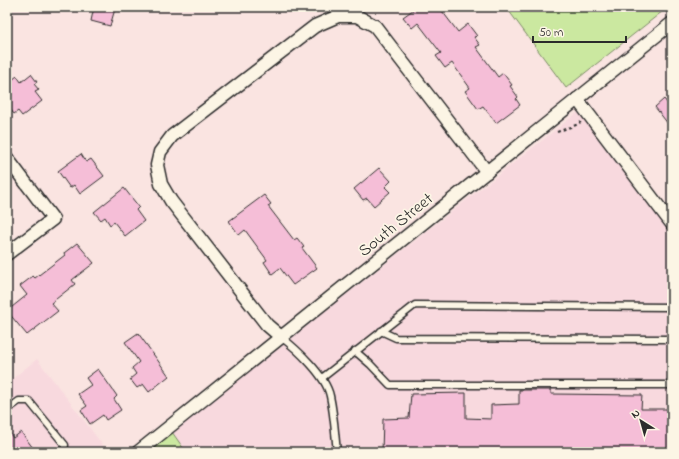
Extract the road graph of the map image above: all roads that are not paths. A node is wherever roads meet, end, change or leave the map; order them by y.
1 (672, 23) edge
2 (577, 99) junction
3 (7, 158) edge
4 (487, 172) junction
5 (672, 224) edge
6 (7, 254) edge
7 (672, 307) edge
8 (381, 331) junction
9 (281, 337) junction
10 (672, 339) edge
11 (355, 351) junction
12 (322, 378) junction
13 (672, 385) edge
14 (7, 410) edge
15 (64, 452) edge
16 (138, 452) edge
17 (338, 452) edge

1 - 2 street, South Street
2 - 4 street, South Street
2 - 5 street
3 - 6 street
4 - 9 street, South Street
4 - 9 street
7 - 8 lane
8 - 10 lane
8 - 11 lane
9 - 12 lane
9 - 16 street, South Street
11 - 12 lane
11 - 13 lane
12 - 17 lane
14 - 15 lane

